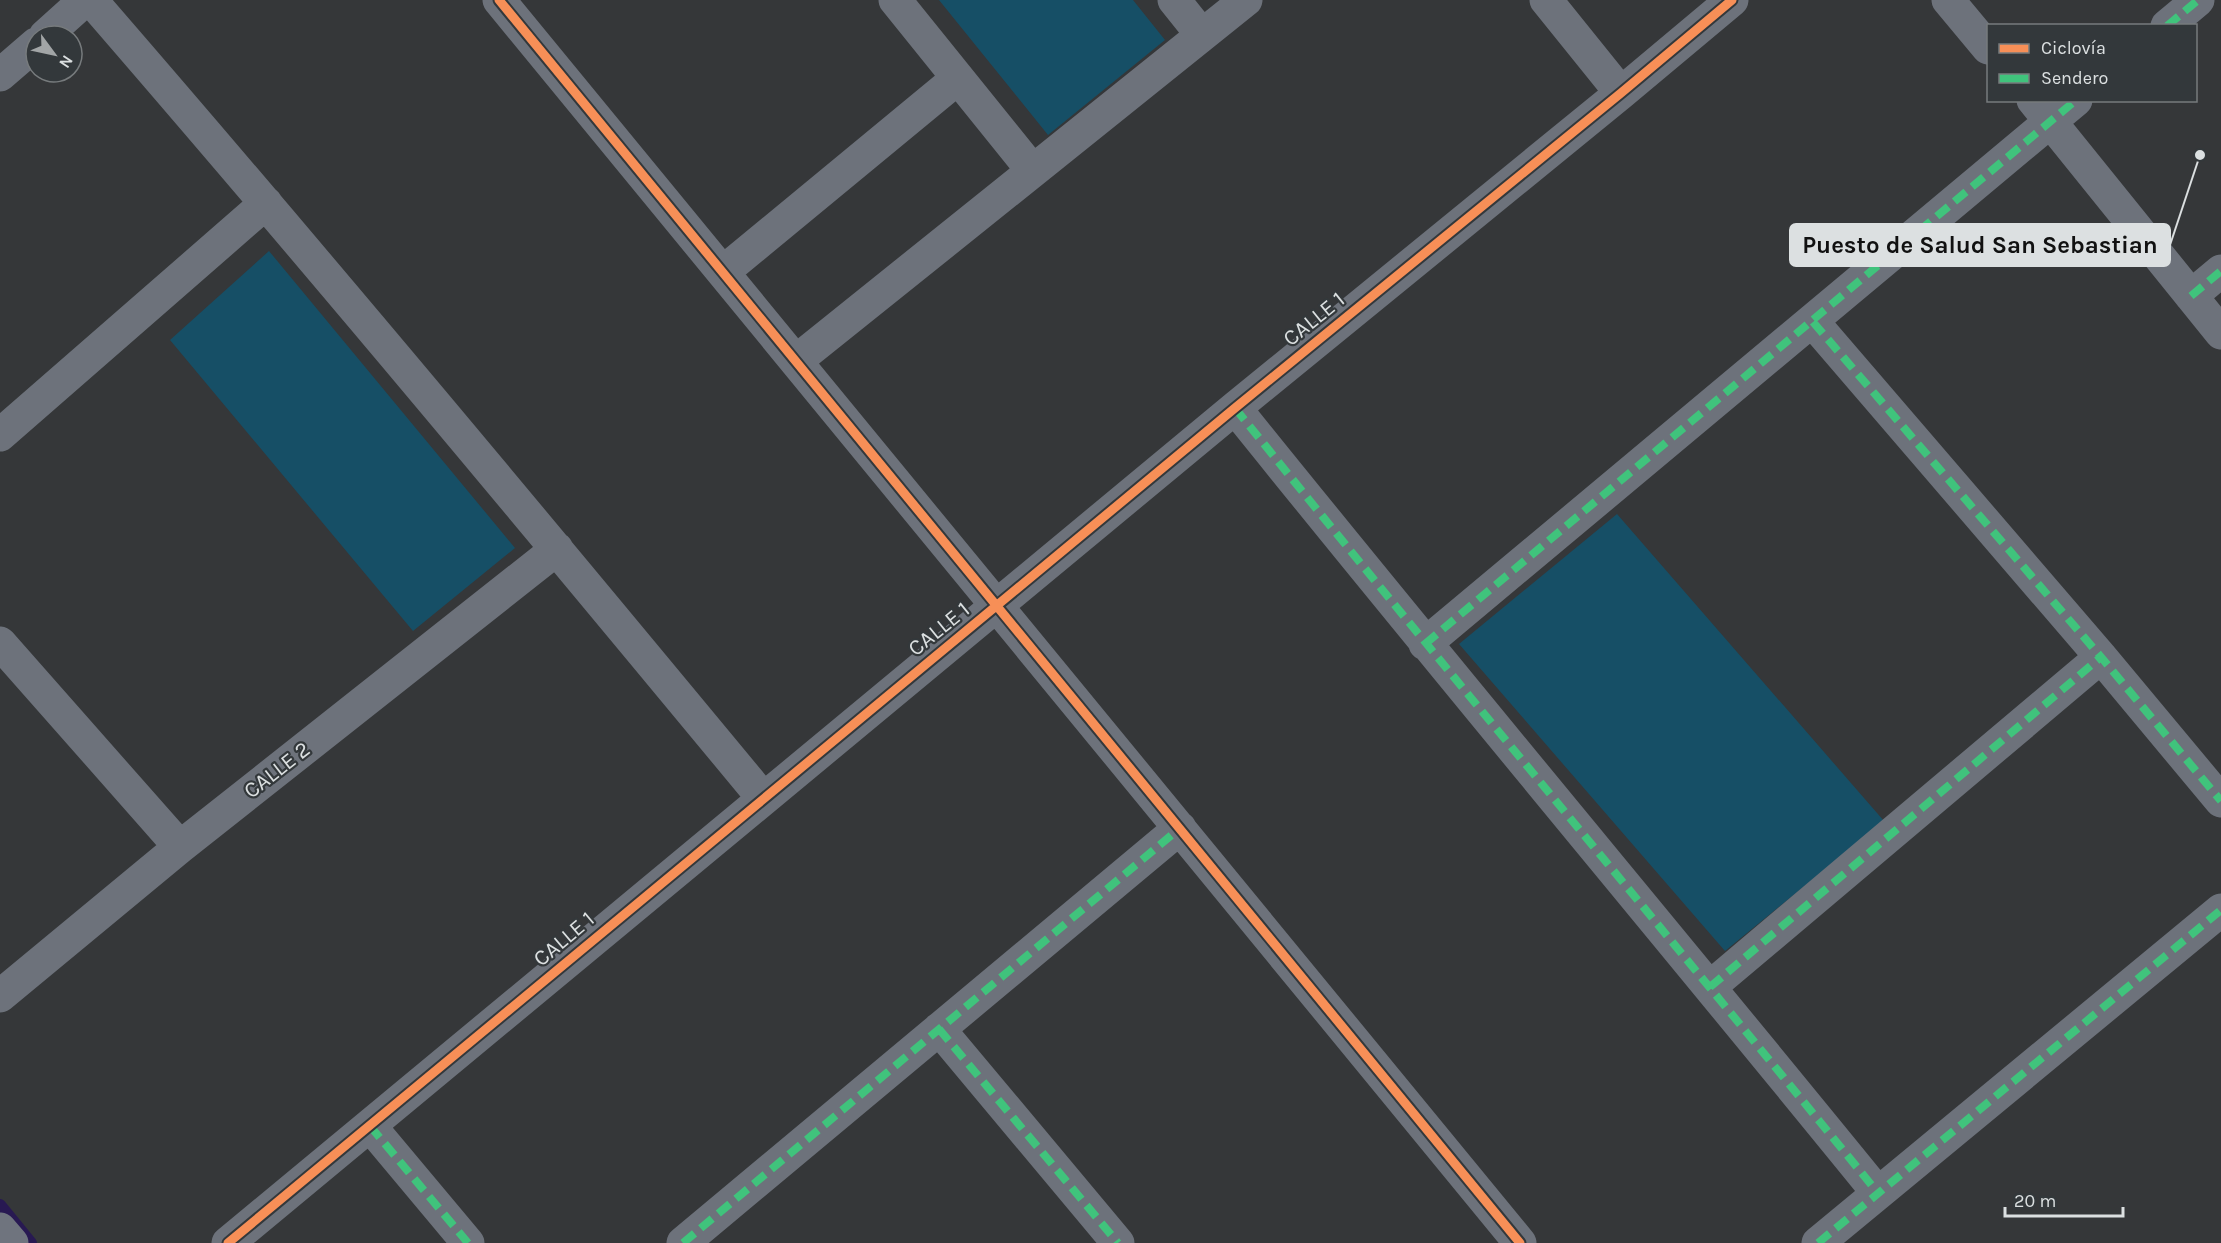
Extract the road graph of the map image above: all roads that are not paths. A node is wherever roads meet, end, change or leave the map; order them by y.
1 (85, 0) edge
2 (91, 0) edge
3 (499, 0) edge
4 (895, 0) edge
5 (1174, 0) edge
6 (1246, 0) edge
7 (1546, 0) edge
8 (1731, 0) edge
9 (1948, 0) edge
10 (2198, 0) edge
11 (58, 24) edge
12 (2169, 24) edge
13 (1202, 35) junction
14 (1987, 46) edge
15 (24, 54) edge
16 (0, 75) edge
17 (958, 78) junction
18 (1621, 93) junction
19 (2070, 102) edge
20 (2042, 111) edge
21 (1033, 171) junction
22 (267, 203) junction
23 (2221, 271) edge
24 (723, 272) junction
25 (2191, 296) junction
26 (1813, 322) junction
27 (2221, 333) edge
28 (796, 361) junction
29 (1235, 408) junction
30 (0, 435) edge
31 (557, 549) junction
32 (996, 607) junction
33 (0, 643) edge
34 (1425, 645) junction
35 (2101, 657) junction
36 (763, 798) junction
37 (2221, 801) edge
38 (1180, 828) junction
39 (180, 847) junction
40 (2221, 910) edge
41 (1710, 987) junction
42 (0, 996) edge
43 (939, 1029) junction
44 (370, 1126) junction
45 (1878, 1193) junction
46 (0, 1229) edge
47 (1115, 1242) edge
48 (12, 1243) edge
49 (228, 1243) edge
50 (468, 1243) edge
51 (683, 1243) edge
52 (1520, 1243) edge
53 (1818, 1243) edge

1 - 11 street
2 - 22 street
3 - 24 street
4 - 17 street
5 - 13 street
6 - 13 street
7 - 18 street
8 - 18 street, CALLE 1
9 - 14 street
10 - 12 street
13 - 21 street
15 - 16 street
17 - 21 street
17 - 24 street
18 - 29 street, CALLE 1
19 - 20 street
20 - 25 street
20 - 26 street
21 - 28 street
22 - 30 street
22 - 31 street
23 - 25 street
24 - 28 street
25 - 27 street
26 - 34 street
26 - 35 street
28 - 32 street
29 - 32 street, CALLE 1
29 - 34 street
31 - 36 street
31 - 39 street, CALLE 2
32 - 36 street, CALLE 1
32 - 38 street
33 - 39 street
34 - 41 street
35 - 37 street
35 - 41 street
36 - 44 street, CALLE 1
38 - 43 street
38 - 52 street
39 - 42 street, CALLE 2
40 - 45 street
41 - 45 street
43 - 47 street
43 - 51 street
44 - 49 street, CALLE 1
44 - 50 street
45 - 53 street
46 - 48 street

